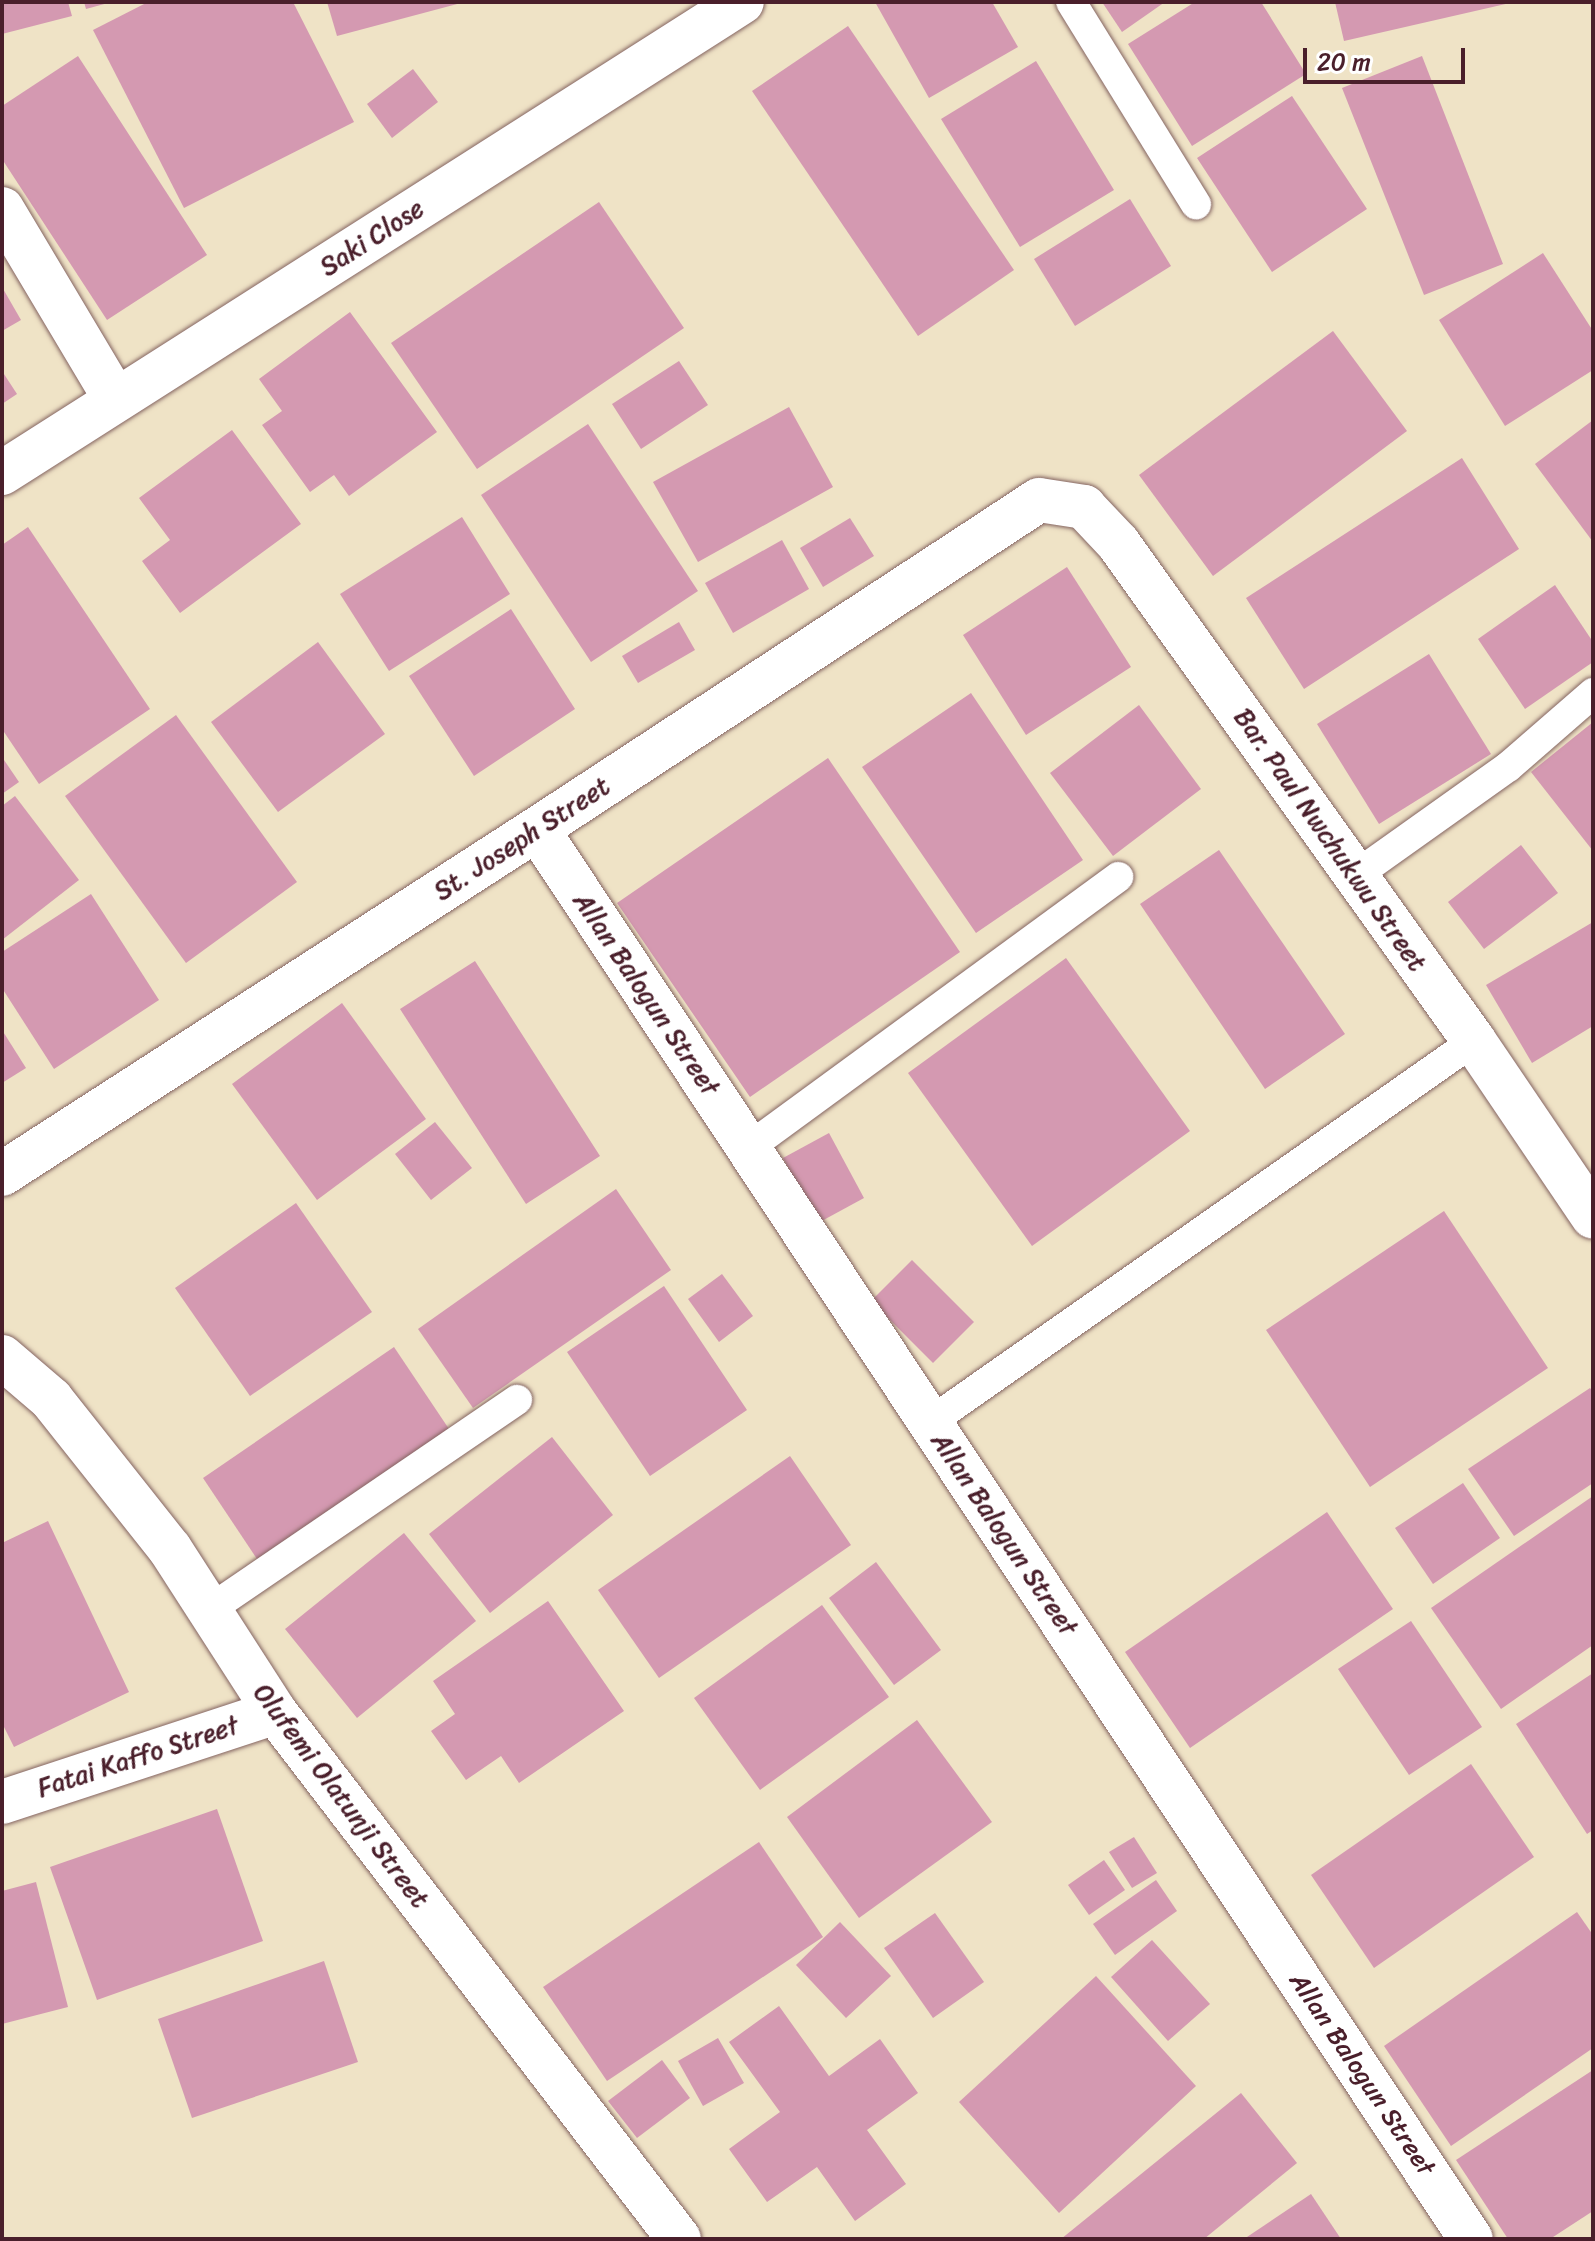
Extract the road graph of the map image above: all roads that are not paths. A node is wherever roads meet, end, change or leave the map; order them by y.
1 (742, 2) edge
2 (1071, 2) edge
3 (1196, 204) dead end
4 (2, 209) edge
5 (116, 400) junction
6 (2, 473) edge
7 (1039, 500) joint
8 (1593, 693) edge
9 (537, 829) junction
10 (1356, 875) junction
11 (1118, 877) dead end
12 (1474, 1041) junction
13 (748, 1148) junction
14 (2, 1174) edge
15 (1593, 1217) edge
16 (2, 1357) edge
17 (517, 1400) dead end
18 (930, 1422) junction
19 (209, 1610) junction
20 (275, 1712) junction
21 (2, 1802) edge
22 (679, 2239) edge
23 (1471, 2239) edge

1 - 5 street, Saki Close
2 - 3 lane
4 - 5 street
5 - 6 street, Saki Close
7 - 9 street, St. Joseph Street
7 - 10 street, Bar. Paul Nwchukwu Street
8 - 10 lane
9 - 13 street, Allan Balogun Street
9 - 14 street, St. Joseph Street
10 - 12 street, Bar. Paul Nwchukwu Street
11 - 13 lane
12 - 15 street, Bar. Paul Nwchukwu Street
12 - 18 lane
13 - 18 street, Allan Balogun Street
16 - 19 street, Olufemi Olatunji Street
17 - 19 lane
18 - 23 street, Allan Balogun Street
19 - 20 street, Olufemi Olatunji Street
20 - 21 street, Fatai Kaffo Street
20 - 22 street, Olufemi Olatunji Street

